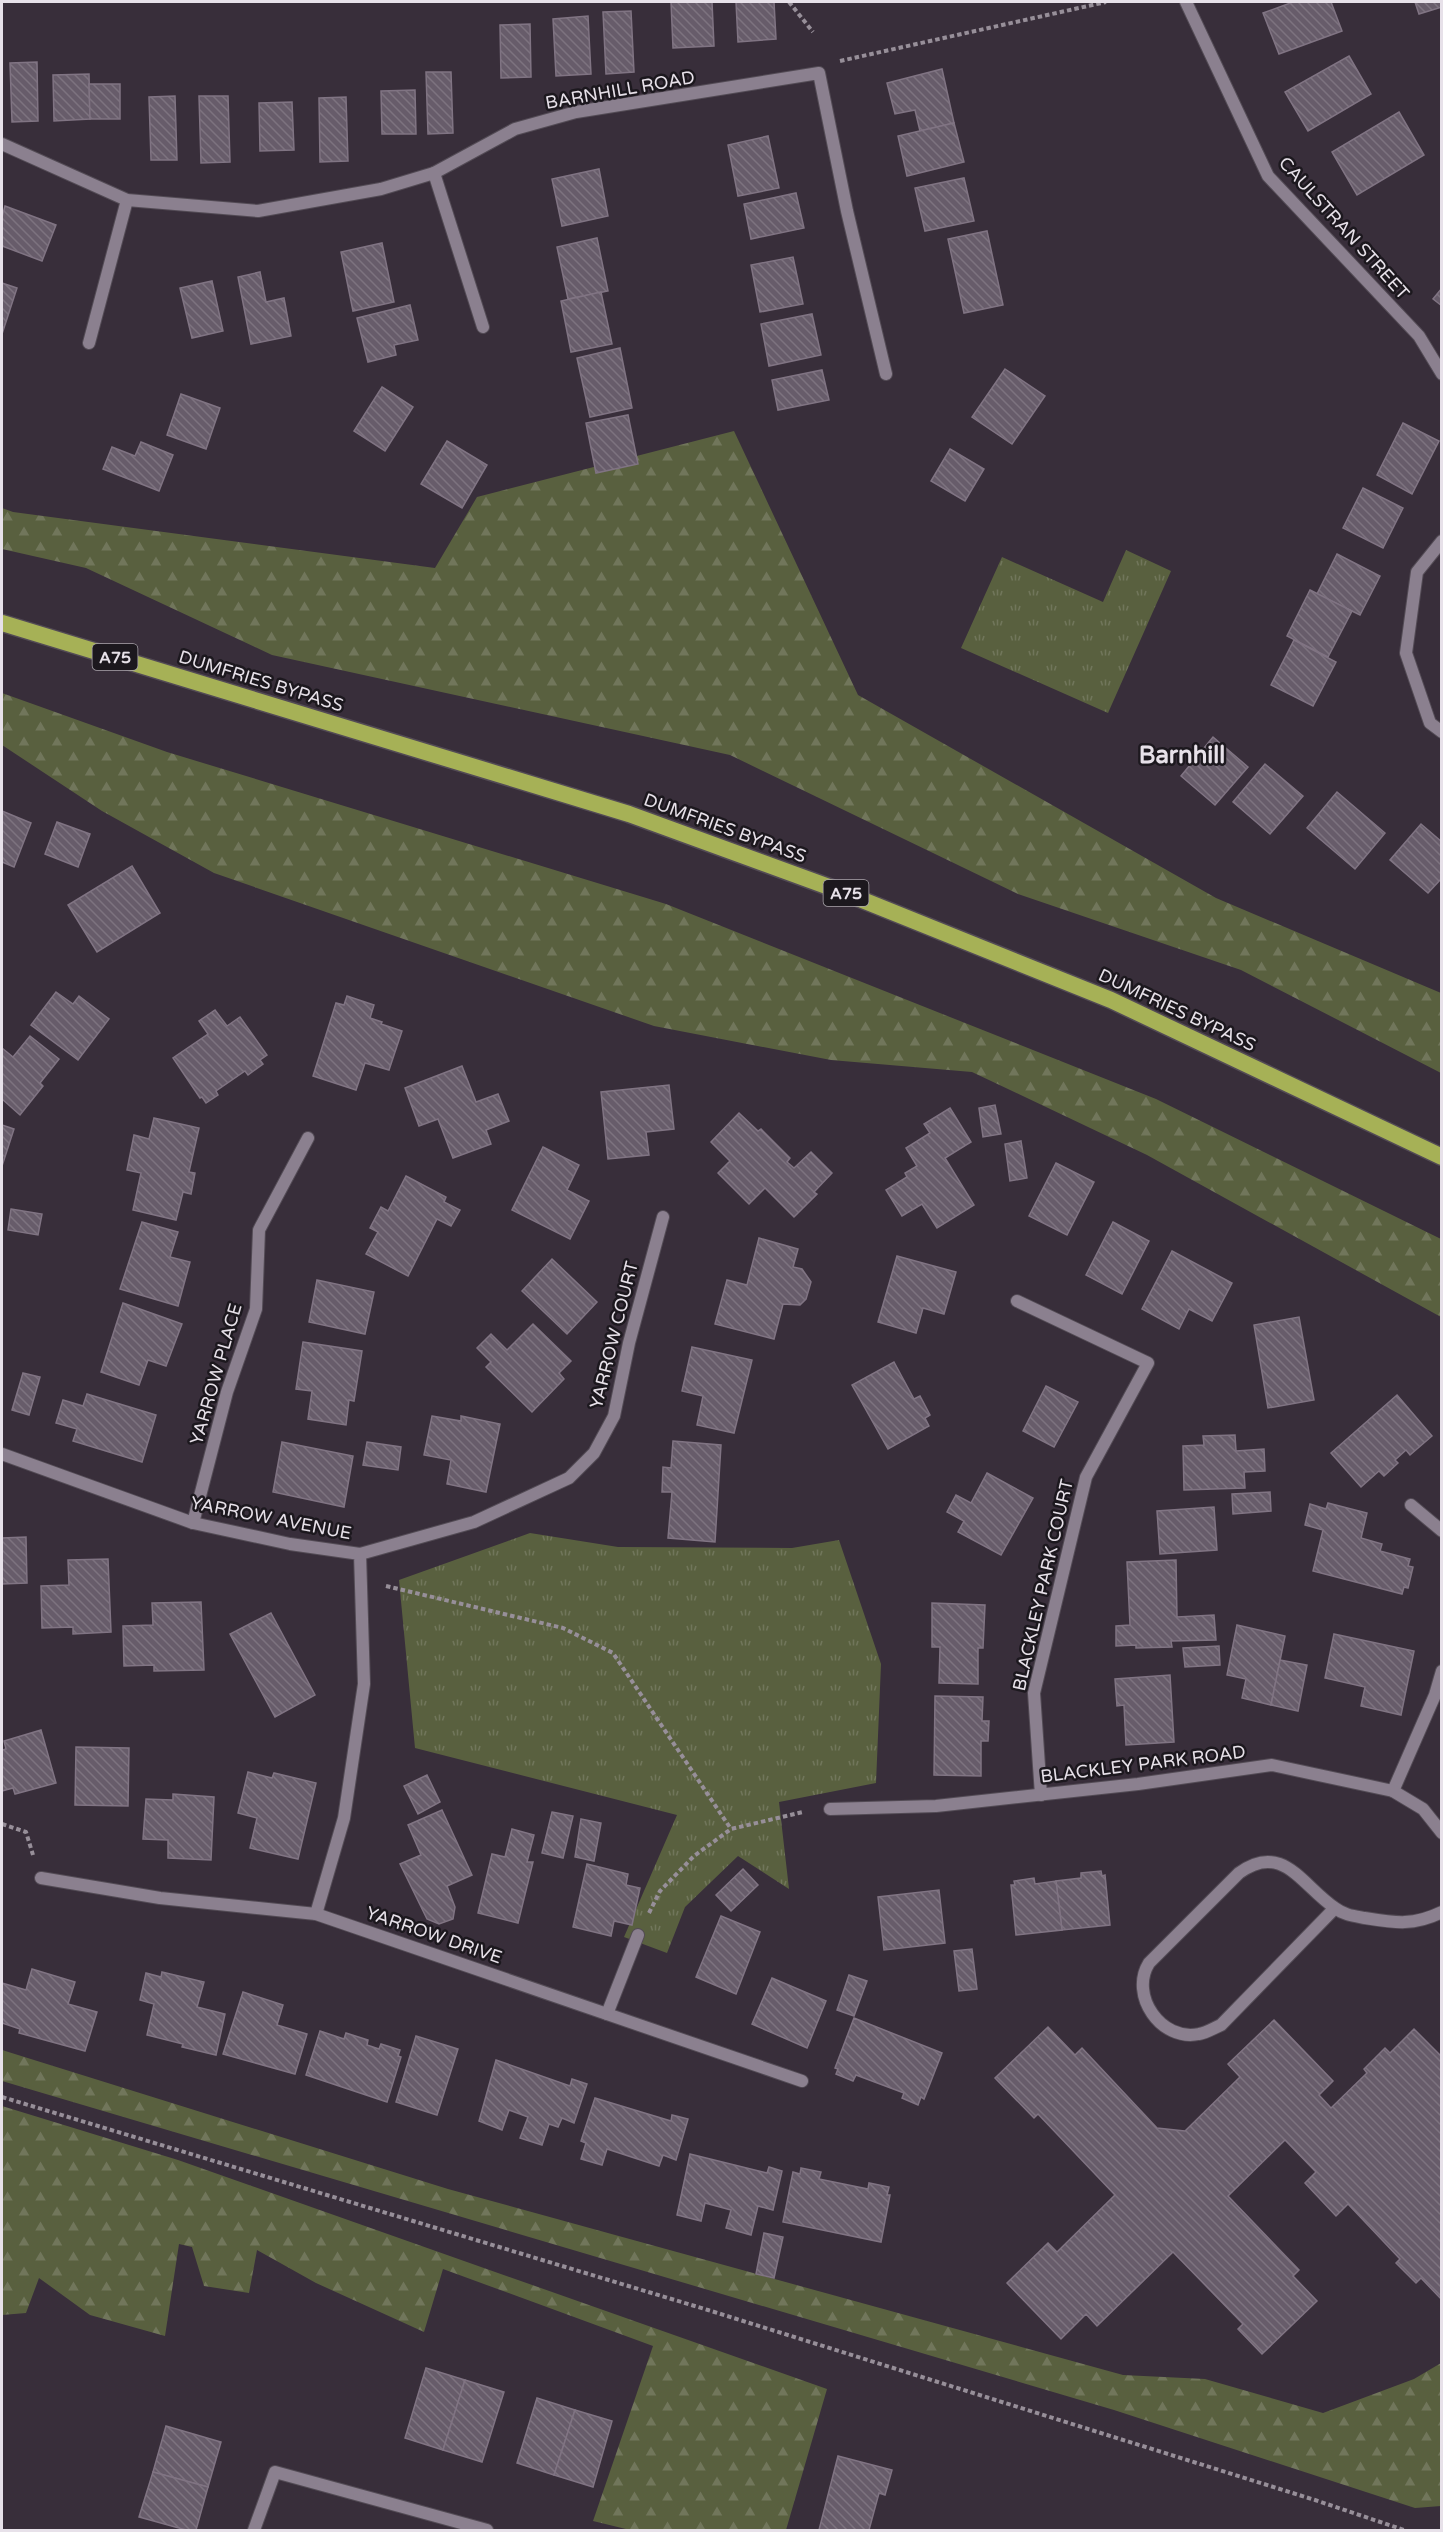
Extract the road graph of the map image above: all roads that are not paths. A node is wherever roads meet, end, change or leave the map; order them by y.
1 (1186, 2) edge
2 (2, 144) edge
3 (434, 173) junction
4 (127, 200) junction
5 (483, 327) dead end
6 (89, 343) dead end
7 (886, 374) dead end
8 (1442, 374) edge
9 (1442, 541) edge
10 (2, 623) edge
11 (1442, 732) edge
12 (308, 1138) dead end
13 (1442, 1156) edge
14 (663, 1217) dead end
15 (1017, 1301) dead end
16 (2, 1454) edge
17 (1411, 1505) dead end
18 (193, 1523) junction
19 (1442, 1531) edge
20 (360, 1554) junction
21 (1442, 1671) edge
22 (1393, 1791) junction
23 (1041, 1795) junction
24 (830, 1809) road end
25 (1442, 1833) edge
26 (41, 1878) road end
27 (1335, 1908) junction
28 (1442, 1912) edge
29 (316, 1914) junction
30 (638, 1935) road end
31 (607, 2014) junction
32 (802, 2081) dead end
33 (254, 2530) edge
34 (487, 2530) edge

1 - 8 street, CAULSTRAN STREET
2 - 4 street, BARNHILL ROAD
3 - 4 street, BARNHILL ROAD
3 - 5 street
3 - 7 street, BARNHILL ROAD
4 - 6 street
9 - 11 street
10 - 13 highway, DUMFRIES BYPASS / A75
12 - 18 street, YARROW PLACE
14 - 20 street, YARROW COURT
15 - 23 street, BLACKLEY PARK COURT
16 - 18 street, YARROW AVENUE
17 - 19 street
18 - 20 street, YARROW AVENUE
20 - 29 street, YARROW AVENUE
21 - 22 street
22 - 23 street, BLACKLEY PARK ROAD
22 - 25 street, BLACKLEY PARK ROAD
23 - 24 street, BLACKLEY PARK ROAD
26 - 29 street, YARROW DRIVE
27 - 27 street
27 - 28 street
29 - 31 street, YARROW DRIVE
30 - 31 street
31 - 32 street, YARROW DRIVE
33 - 34 street

